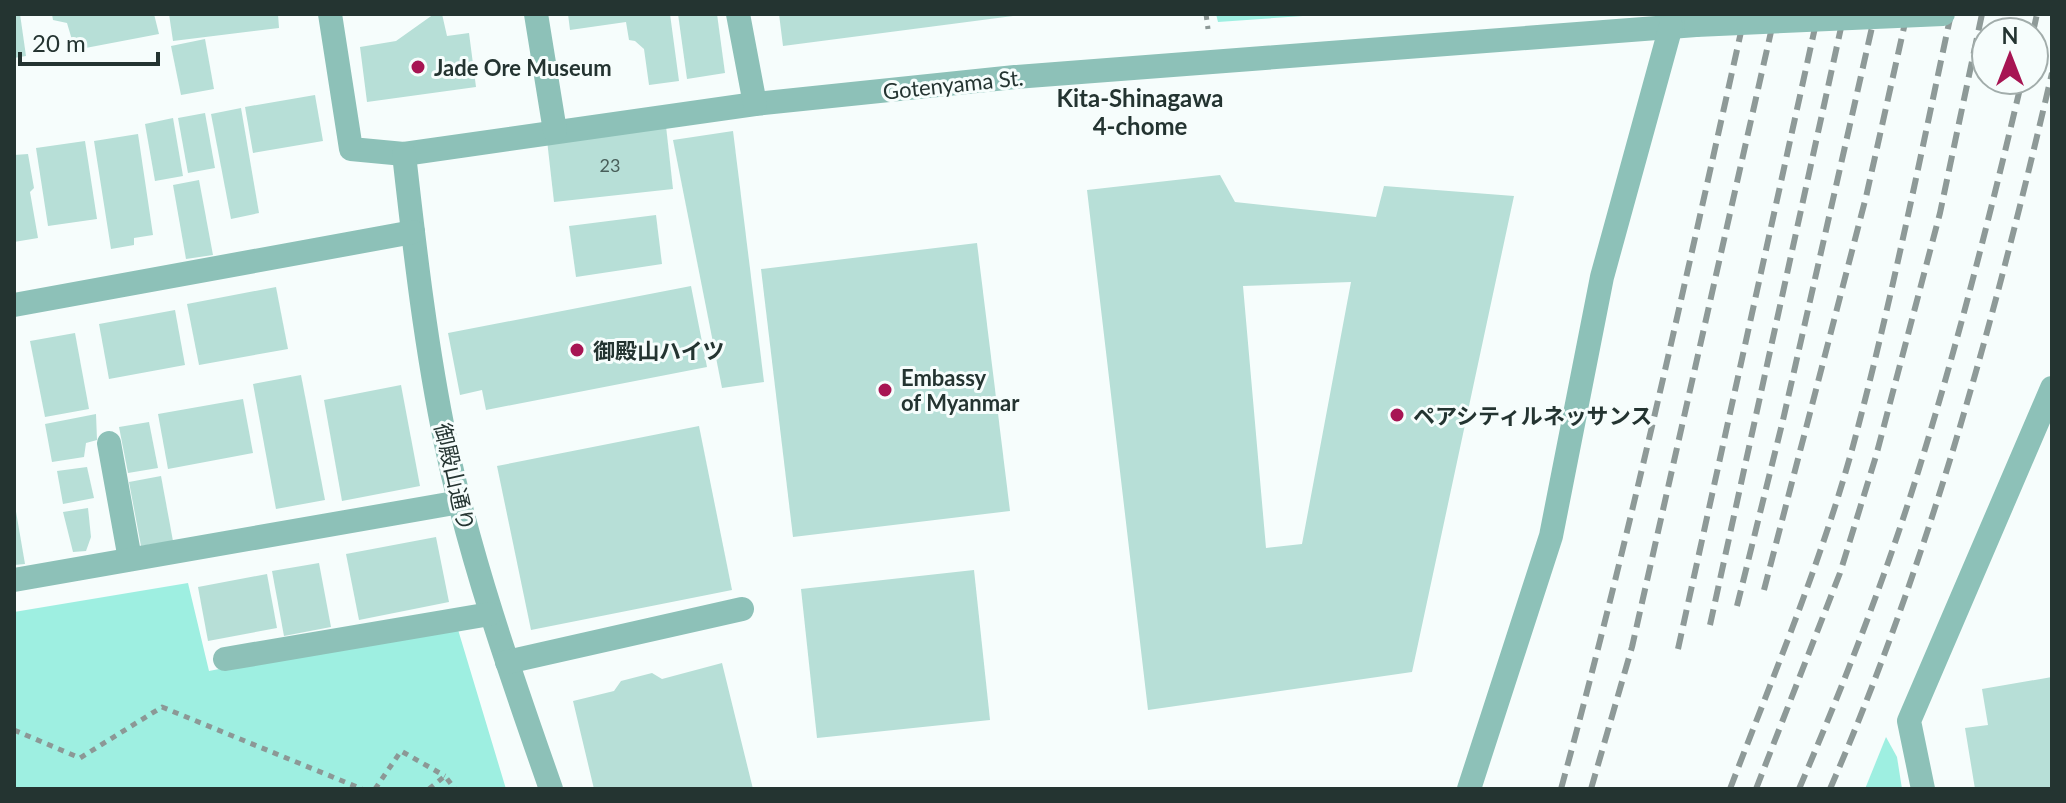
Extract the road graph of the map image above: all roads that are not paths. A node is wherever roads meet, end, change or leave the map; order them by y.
1 (330, 14) edge
2 (536, 14) edge
3 (738, 14) edge
4 (1943, 14) edge
5 (1671, 26) junction
6 (755, 104) junction
7 (555, 131) junction
8 (404, 154) junction
9 (413, 232) junction
10 (14, 305) edge
11 (2052, 388) edge
12 (109, 443) dead end
13 (460, 502) junction
14 (130, 559) junction
15 (14, 580) edge
16 (742, 609) dead end
17 (490, 614) junction
18 (225, 659) dead end
19 (507, 662) junction
20 (551, 789) edge
21 (1469, 789) edge
22 (1923, 789) edge

1 - 8 street, Gotenyama St.
2 - 7 street
3 - 6 street
4 - 5 street, Gotenyama St., bridge
5 - 6 street, Gotenyama St.
5 - 21 street
6 - 7 street, Gotenyama St.
7 - 8 street, Gotenyama St.
8 - 9 street, 御殿山通り
9 - 10 street
9 - 13 street, 御殿山通り
11 - 22 street
12 - 14 street
13 - 14 street
13 - 17 street, 御殿山通り
14 - 15 street
16 - 19 street
17 - 18 street
17 - 19 street, 御殿山通り
19 - 20 street, 御殿山通り

